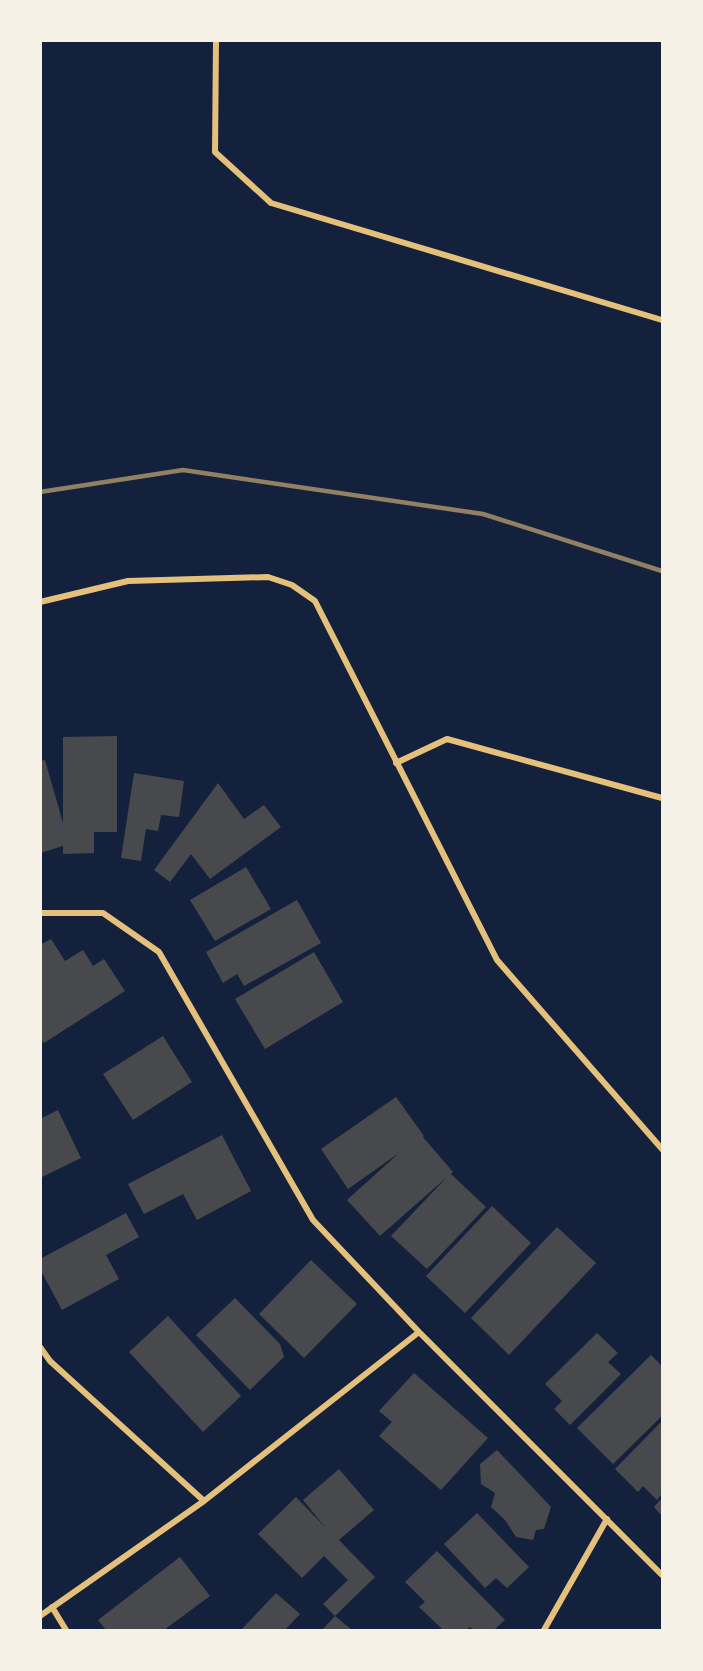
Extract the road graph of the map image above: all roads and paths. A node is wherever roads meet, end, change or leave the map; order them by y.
1 (216, 40) edge
2 (663, 320) edge
3 (40, 602) edge
4 (396, 763) junction
5 (663, 798) edge
6 (40, 913) edge
7 (663, 1149) edge
8 (419, 1332) junction
9 (40, 1347) edge
10 (204, 1501) junction
11 (607, 1519) junction
12 (663, 1575) edge
13 (52, 1607) junction
14 (41, 1616) edge
15 (66, 1630) edge
16 (544, 1630) edge

1 - 2 street
3 - 4 street
4 - 5 street
4 - 7 street
6 - 8 street
8 - 10 street
8 - 11 street
9 - 10 street
10 - 13 street
11 - 12 street
11 - 16 street
13 - 14 street
13 - 15 street

